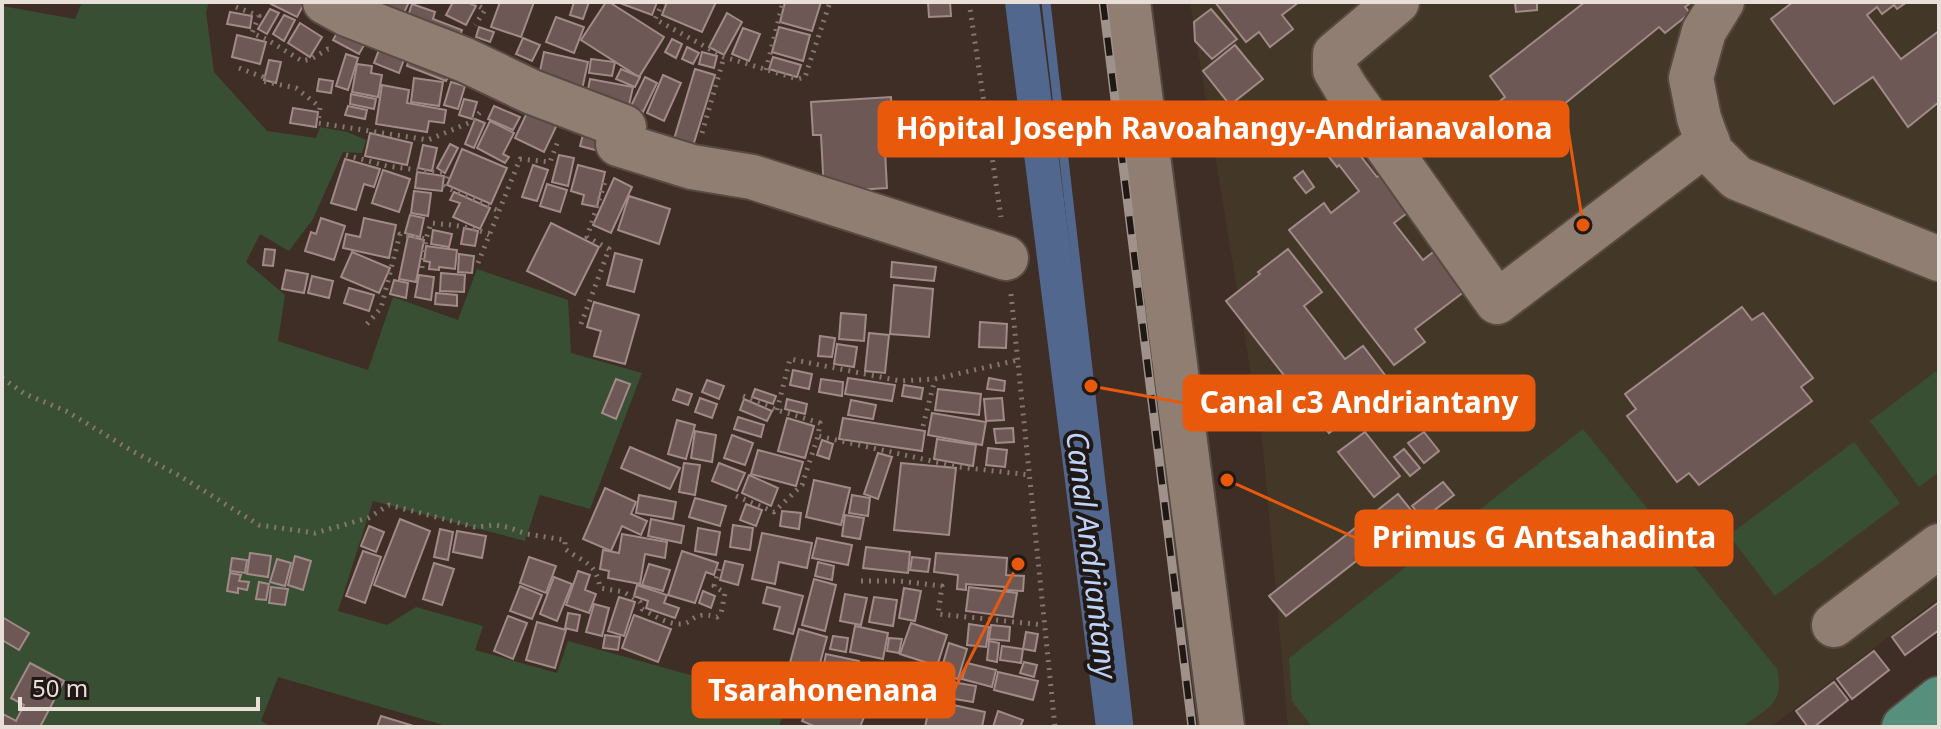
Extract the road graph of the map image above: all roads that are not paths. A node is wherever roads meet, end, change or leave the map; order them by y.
1 (325, 2) edge
2 (1128, 2) edge
3 (1397, 2) edge
4 (1722, 2) edge
5 (1708, 142) junction
6 (1006, 258) road end
7 (1939, 259) edge
8 (1939, 546) edge
9 (1834, 625) dead end
10 (1939, 699) edge
11 (1222, 727) edge
12 (1904, 727) edge

1 - 6 street
2 - 11 street
3 - 5 street
4 - 5 street
5 - 7 street
8 - 9 street
10 - 12 main road

